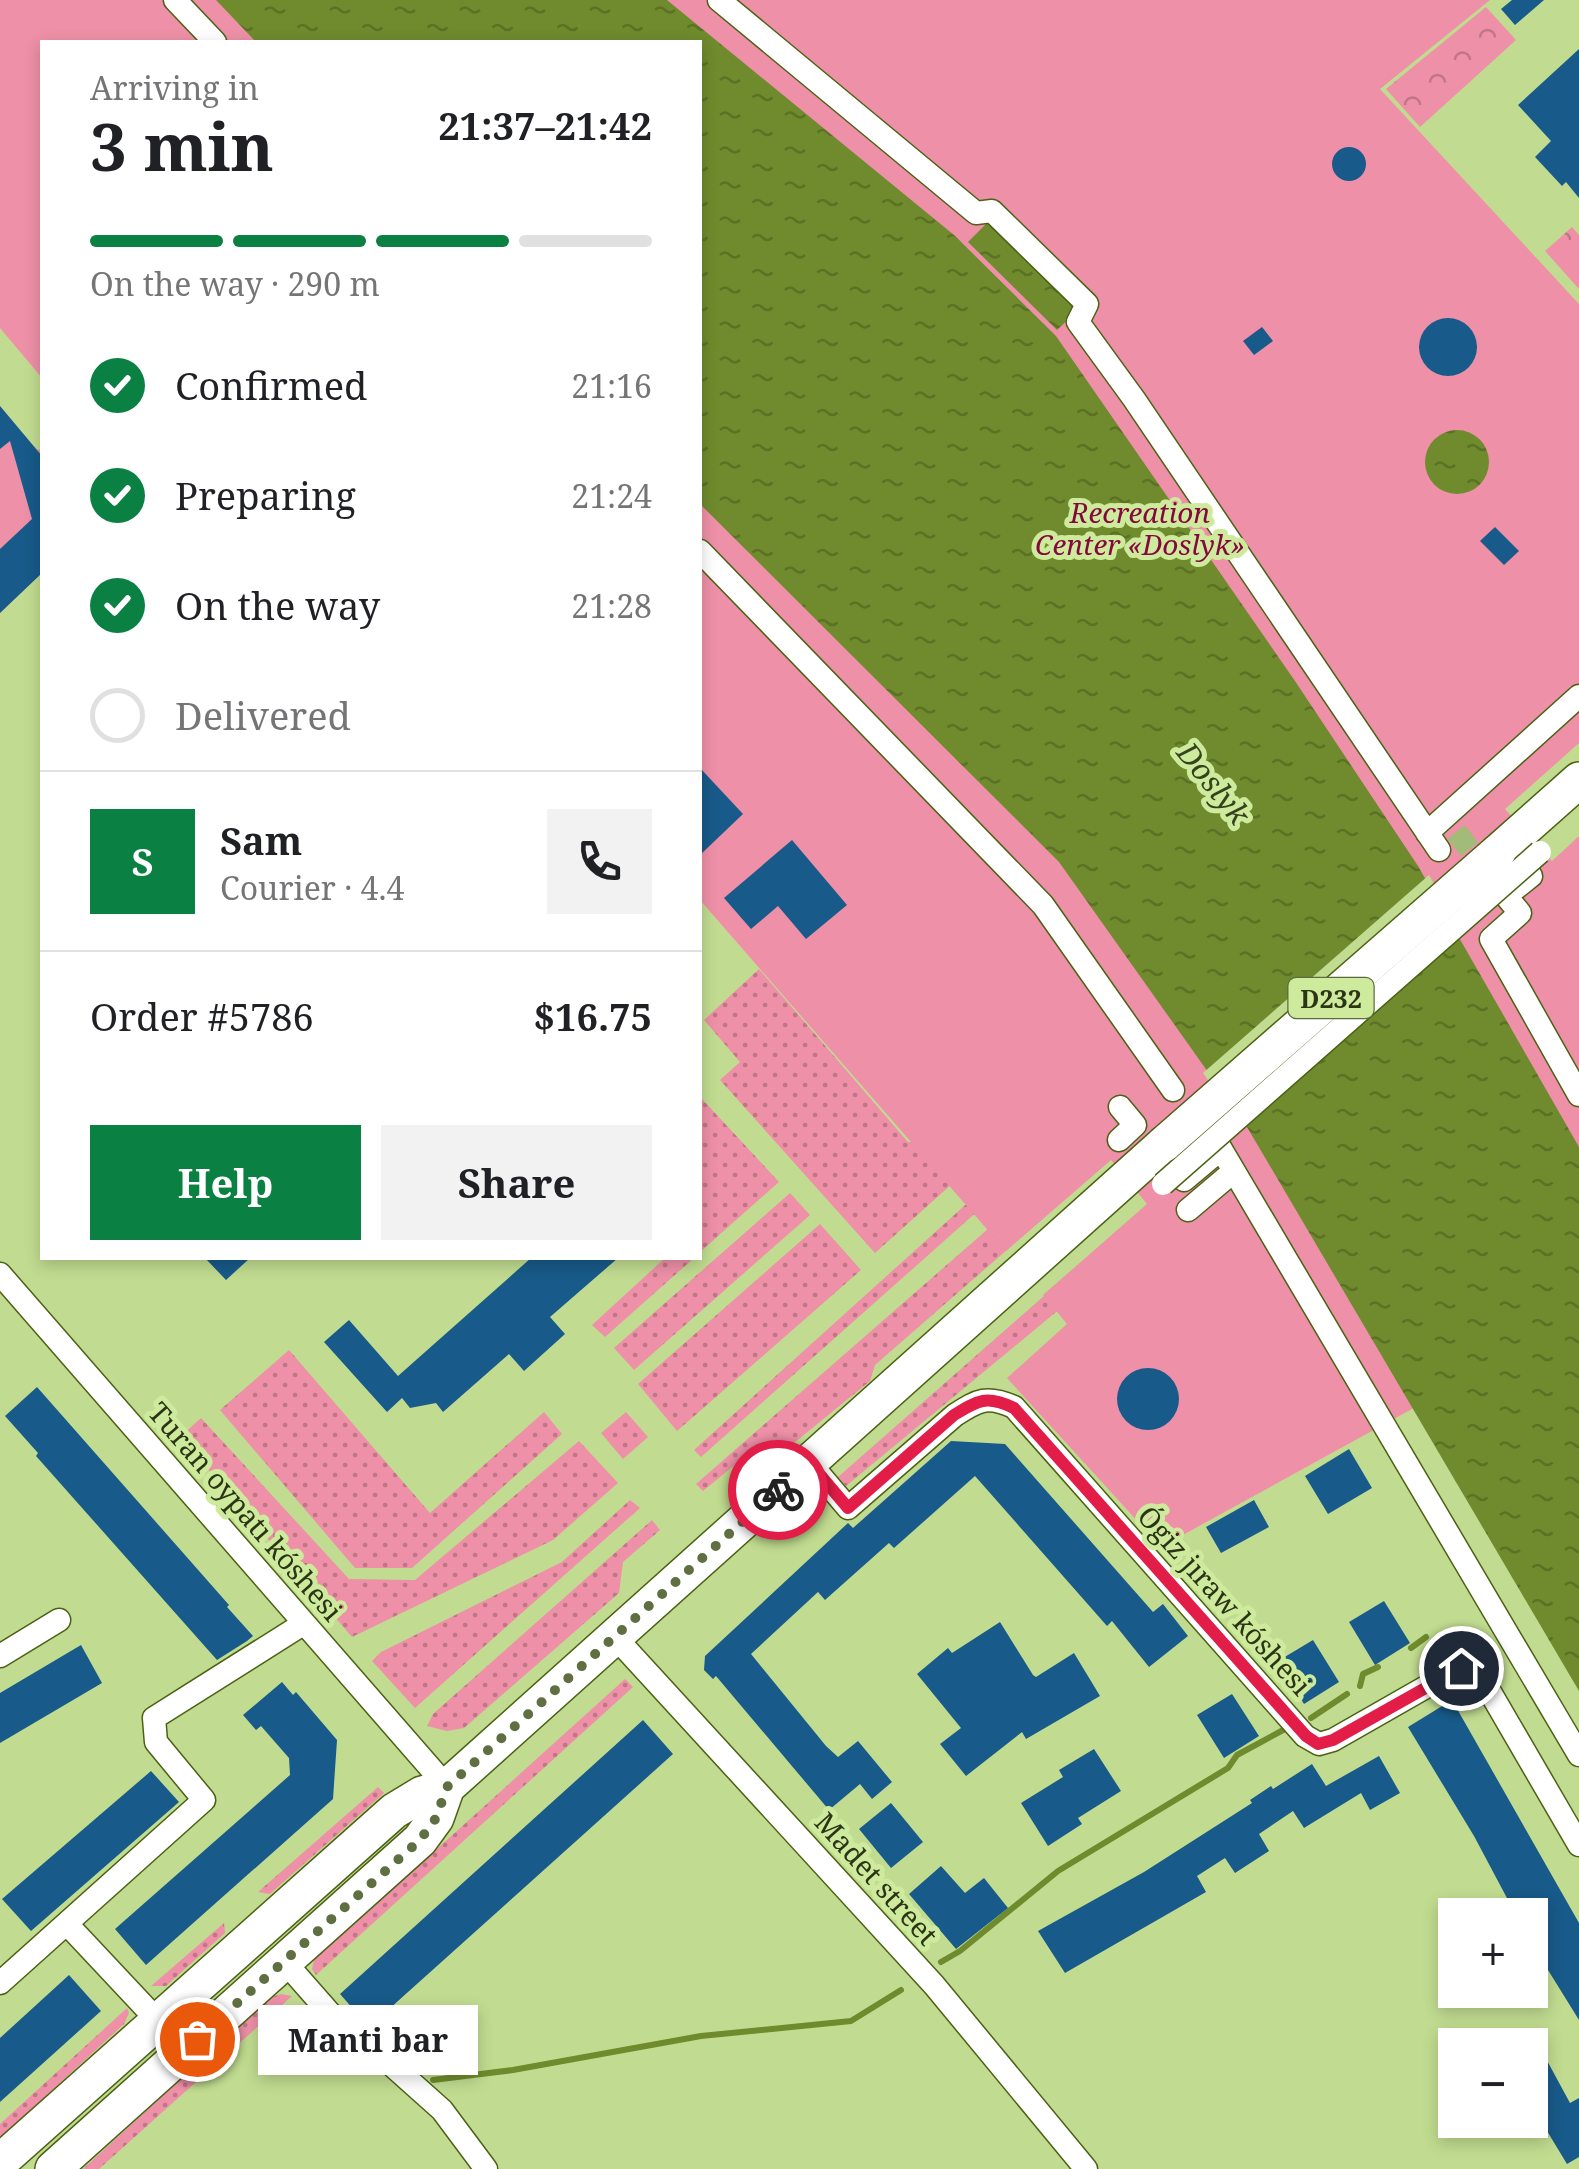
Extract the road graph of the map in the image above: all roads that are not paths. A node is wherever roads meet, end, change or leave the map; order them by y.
1 (176, 0) edge
2 (719, 0) edge
3 (213, 40) edge
4 (702, 553) edge
5 (1579, 696) edge
6 (1579, 780) edge
7 (1540, 852) dead end
8 (1530, 876) dead end
9 (1173, 1090) dead end
10 (1579, 1094) edge
11 (1120, 1107) dead end
12 (1119, 1140) dead end
13 (1234, 1171) junction
14 (1188, 1210) dead end
15 (0, 1274) edge
16 (809, 1462) junction
17 (59, 1620) dead end
18 (303, 1624) junction
19 (614, 1636) junction
20 (0, 1656) edge
21 (1579, 1755) edge
22 (447, 1787) junction
23 (1579, 1845) edge
24 (67, 1924) junction
25 (284, 1961) junction
26 (0, 1982) edge
27 (158, 2021) junction
28 (0, 2162) edge
29 (53, 2169) edge
30 (486, 2169) edge
31 (1086, 2169) edge

1 - 3 street
2 - 5 street
4 - 9 street
6 - 16 main road, D232, bridge
7 - 13 street, bridge
8 - 10 street
11 - 12 street
13 - 14 street
13 - 21 street
15 - 18 street, Turan oypatı kóshesi
16 - 19 main road, D232
16 - 23 street, Ógiz jıraw kóshesi
17 - 20 street
18 - 22 street, Turan oypatı kóshesi
18 - 24 street
19 - 22 main road, D232
19 - 31 street, Madet street
22 - 25 main road, D232
22 - 27 main road, D232
24 - 26 street
24 - 27 street
25 - 29 main road, D232
25 - 30 street
27 - 28 main road, D232

